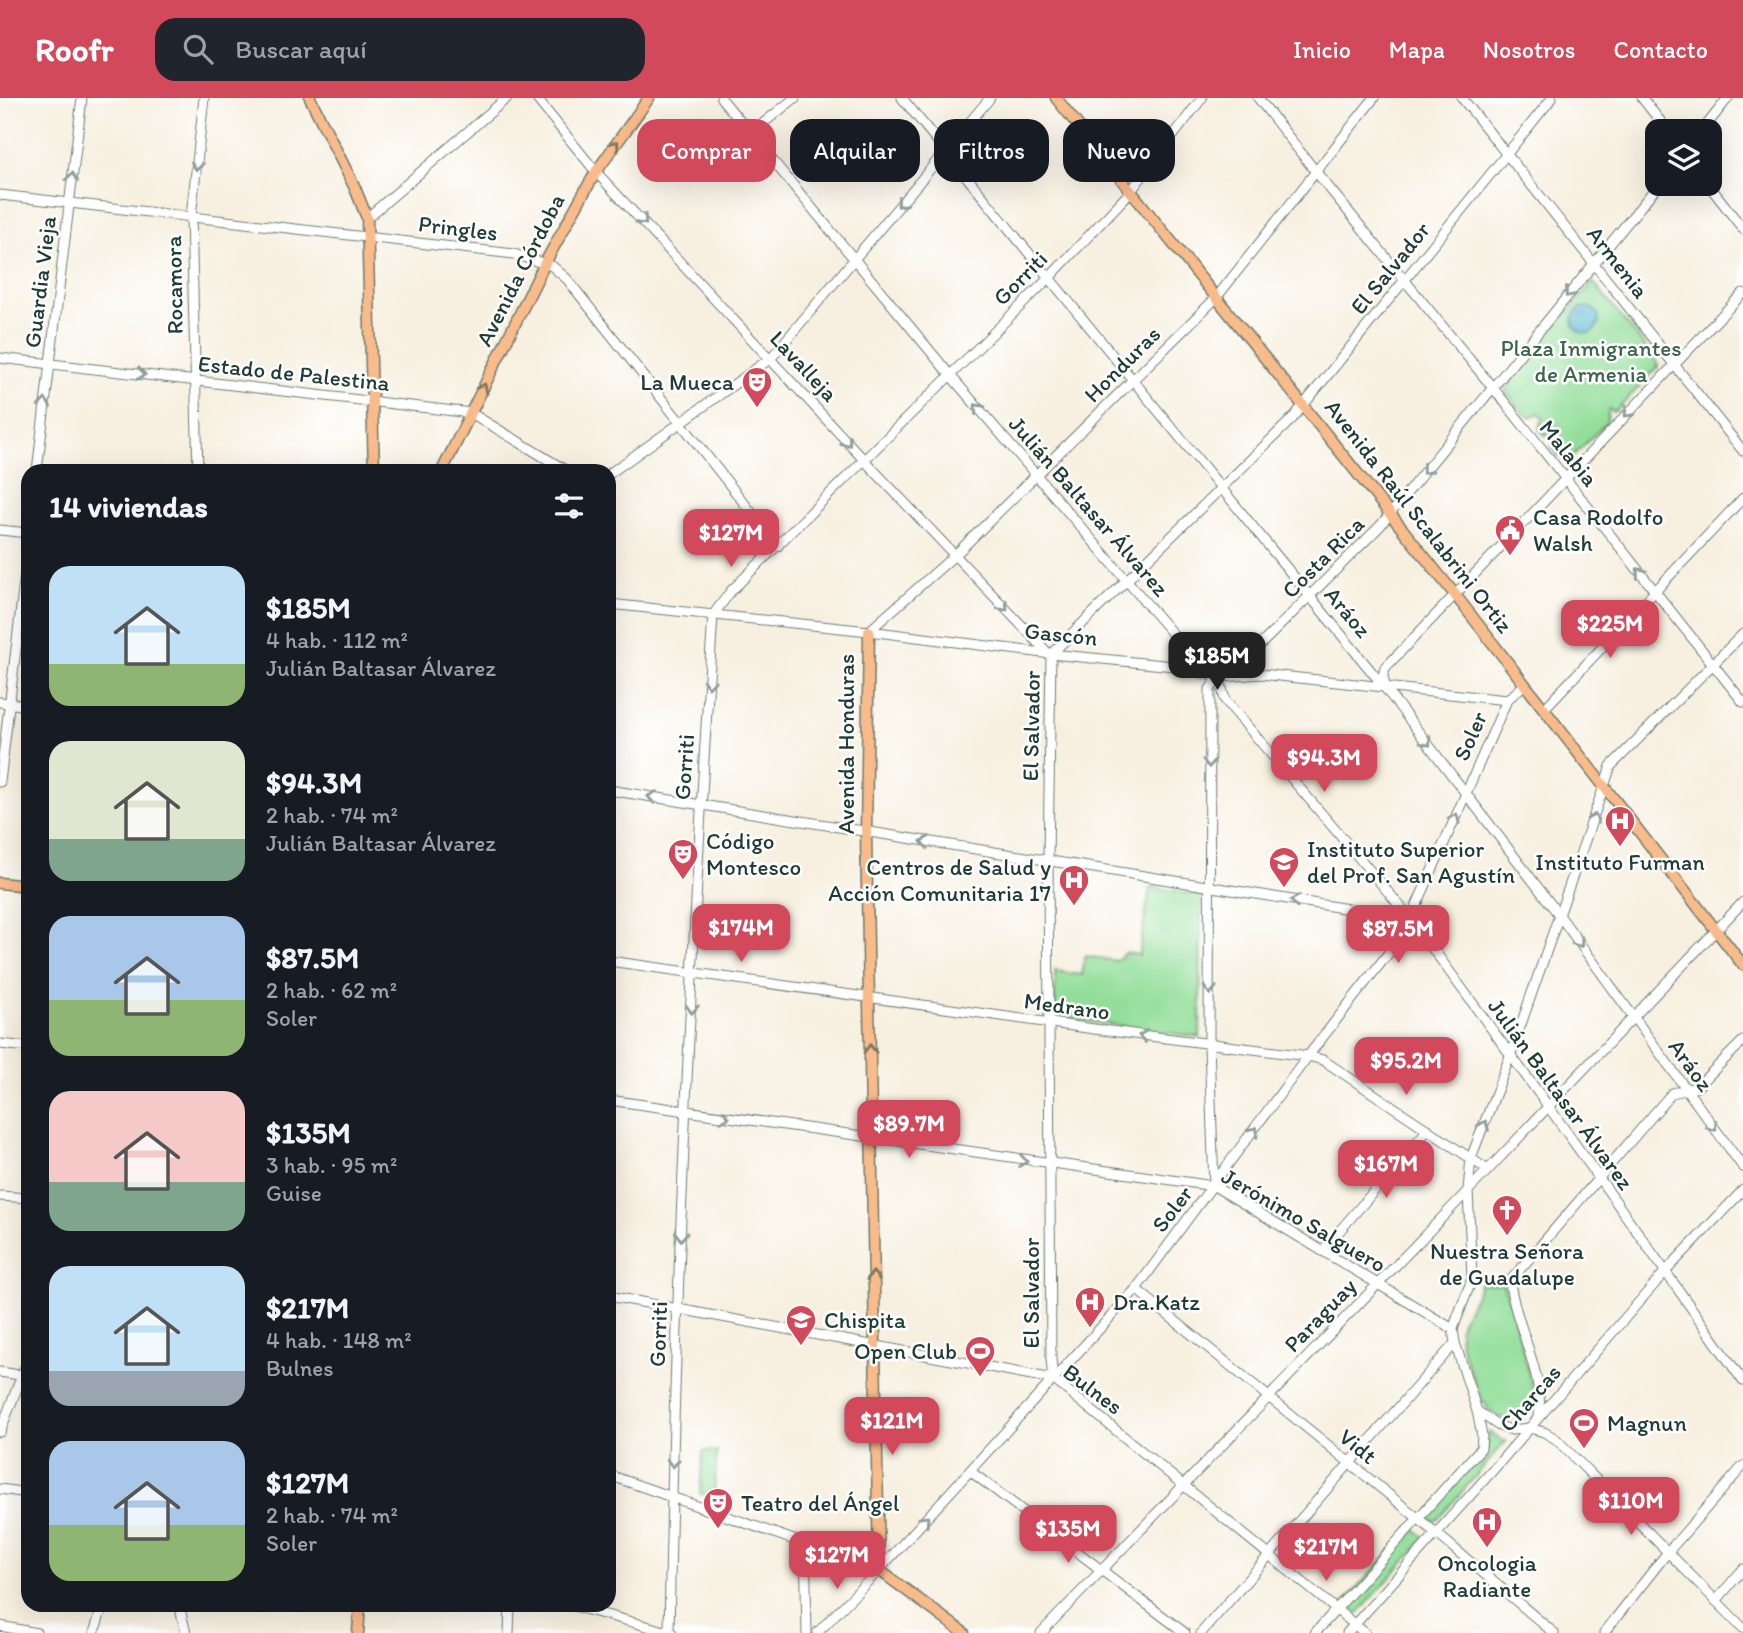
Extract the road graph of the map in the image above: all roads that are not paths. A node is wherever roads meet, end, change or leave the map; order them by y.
1 (82, 98) edge
2 (204, 98) edge
3 (310, 98) edge
4 (507, 98) edge
5 (536, 98) edge
6 (649, 98) edge
7 (721, 98) edge
8 (795, 98) edge
9 (902, 98) edge
10 (990, 98) edge
11 (1056, 98) edge
12 (1202, 98) edge
13 (1258, 98) edge
14 (1374, 98) edge
15 (1462, 98) edge
16 (1552, 98) edge
17 (1643, 98) edge
18 (1728, 98) edge
19 (739, 119) edge
20 (769, 119) edge
21 (973, 119) edge
22 (1659, 119) edge
23 (1711, 119) edge
24 (934, 137) edge
25 (1507, 154) junction
26 (776, 163) edge
27 (934, 165) edge
28 (596, 172) junction
29 (1316, 172) junction
30 (971, 182) edge
31 (1130, 191) junction
32 (0, 195) edge
33 (1649, 196) edge
34 (1717, 196) edge
35 (69, 202) junction
36 (191, 217) junction
37 (367, 218) junction
38 (1743, 229) edge
39 (369, 238) junction
40 (855, 259) junction
41 (545, 263) junction
42 (1594, 264) junction
43 (1049, 278) junction
44 (1405, 280) junction
45 (1743, 293) edge
46 (1216, 298) junction
47 (0, 358) edge
48 (771, 358) junction
49 (50, 364) junction
50 (1675, 364) junction
51 (950, 375) junction
52 (1133, 380) junction
53 (196, 381) junction
54 (1492, 387) junction
55 (372, 401) junction
56 (1304, 405) junction
57 (471, 413) junction
58 (680, 424) junction
59 (1743, 451) edge
60 (865, 461) junction
61 (38, 464) edge
62 (198, 464) edge
63 (374, 464) edge
64 (446, 464) edge
65 (555, 464) edge
66 (616, 469) edge
67 (1037, 476) junction
68 (1565, 478) junction
69 (1221, 490) junction
70 (1743, 498) edge
71 (1390, 515) junction
72 (0, 530) edge
73 (21, 533) edge
74 (778, 546) junction
75 (955, 555) junction
76 (1127, 581) junction
77 (1654, 590) junction
78 (21, 596) edge
79 (1456, 596) junction
80 (1310, 597) junction
81 (616, 605) edge
82 (713, 615) junction
83 (869, 631) junction
84 (1743, 634) edge
85 (1051, 654) junction
86 (1714, 664) junction
87 (1219, 677) junction
88 (1524, 685) junction
89 (1385, 688) junction
90 (1507, 699) junction
91 (1743, 702) edge
92 (5, 703) edge
93 (1544, 709) junction
94 (0, 782) edge
95 (1605, 787) junction
96 (616, 791) edge
97 (1465, 793) junction
98 (701, 805) junction
99 (866, 833) junction
100 (1048, 861) junction
101 (0, 883) edge
102 (21, 885) edge
103 (1209, 887) junction
104 (1743, 902) edge
105 (1559, 915) junction
106 (1410, 919) junction
107 (1717, 931) junction
108 (616, 962) edge
109 (1743, 965) edge
110 (694, 972) junction
111 (869, 998) junction
112 (1633, 1018) junction
113 (1048, 1023) junction
114 (1743, 1041) edge
115 (0, 1044) edge
116 (1209, 1045) junction
117 (21, 1046) edge
118 (1308, 1056) junction
119 (1510, 1056) junction
120 (1685, 1090) junction
121 (616, 1101) edge
122 (1548, 1106) junction
123 (686, 1112) junction
124 (1428, 1129) junction
125 (872, 1139) junction
126 (1471, 1158) junction
127 (1050, 1165) junction
128 (1743, 1167) edge
129 (1488, 1170) junction
130 (1598, 1178) junction
131 (1213, 1186) junction
132 (1743, 1190) edge
133 (1468, 1191) junction
134 (0, 1196) edge
135 (21, 1198) edge
136 (1322, 1251) junction
137 (1665, 1272) junction
138 (1377, 1284) junction
139 (1136, 1289) junction
140 (616, 1297) edge
141 (678, 1309) junction
142 (1453, 1329) junction
143 (1455, 1343) junction
144 (873, 1345) junction
145 (0, 1372) edge
146 (21, 1375) edge
147 (1053, 1379) junction
148 (1743, 1381) edge
149 (21, 1385) edge
150 (1267, 1398) junction
151 (1477, 1411) junction
152 (1538, 1418) junction
153 (1529, 1428) junction
154 (0, 1432) edge
155 (1350, 1464) junction
156 (1743, 1466) edge
157 (970, 1471) junction
158 (616, 1477) edge
159 (1183, 1486) junction
160 (0, 1489) edge
161 (21, 1492) edge
162 (672, 1496) junction
163 (1417, 1518) junction
164 (1436, 1533) junction
165 (805, 1543) junction
166 (1667, 1553) junction
167 (1270, 1555) junction
168 (1743, 1569) edge
169 (878, 1570) junction
170 (1101, 1571) junction
171 (1716, 1601) junction
172 (1335, 1609) junction
173 (101, 1612) edge
174 (181, 1612) edge
175 (360, 1612) edge
176 (510, 1612) edge
177 (595, 1612) edge
178 (1354, 1625) junction
179 (0, 1626) edge
180 (1743, 1628) edge
181 (37, 1633) edge
182 (94, 1633) edge
183 (186, 1633) edge
184 (358, 1633) edge
185 (509, 1633) edge
186 (670, 1633) edge
187 (807, 1633) edge
188 (817, 1633) edge
189 (964, 1633) edge
190 (1041, 1633) edge
191 (1185, 1633) edge
192 (1201, 1633) edge
193 (1315, 1633) edge
194 (1347, 1633) edge
195 (1364, 1633) edge
196 (1554, 1633) edge
197 (1604, 1633) edge

35 -> 1 street, Guardia Vieja
2 -> 36 street, Rocamora
3 - 37 main road
4 - 37 street
5 - 28 street, Lavalleja
28 -> 6 main road, Avenida Córdoba
7 - 19 street, Julián Baltasar Álvarez
8 - 20 street
9 - 24 street, Aráoz
10 - 21 street
11 - 31 main road, Avenida Raúl Scalabrini Ortiz
12 - 31 street, Gorriti
13 - 29 street, Malabia
14 - 29 street, Honduras
15 - 25 street, Armenia
16 - 25 street, El Salvador
17 - 22 street
18 - 23 street
25 - 42 street, Armenia
25 - 44 street, El Salvador
26 - 40 street, Julián Baltasar Álvarez
27 -> 40 street
28 - 41 main road, Avenida Córdoba
28 -> 48 street, Lavalleja
29 - 44 street, Malabia
29 - 46 street, Honduras
30 - 43 street, Aráoz
31 - 43 street, Gorriti
31 - 46 main road, Avenida Raúl Scalabrini Ortiz
32 - 35 street, Pringles
33 - 42 street, Costa Rica
34 - 38 street
35 - 36 street, Pringles
35 - 49 street, Guardia Vieja
36 - 39 street, Pringles
36 - 53 street, Rocamora
37 - 39 main road
39 - 41 street, Pringles
39 - 55 main road
40 - 48 street
40 - 51 street, Julián Baltasar Álvarez
57 -> 41 main road, Avenida Córdoba
41 - 58 street, Pringles
42 - 50 street, Armenia
42 -> 54 street, Costa Rica
43 - 51 street, Gorriti
43 - 52 street, Aráoz
44 - 54 street, Malabia
44 - 56 street, El Salvador
45 - 50 street
46 - 52 street, Honduras
46 - 56 main road, Avenida Raúl Scalabrini Ortiz
47 - 49 street, Estado de Palestina
48 - 58 street
48 -> 60 street, Lavalleja
49 -> 53 street, Estado de Palestina
61 -> 49 street, Guardia Vieja
50 - 59 street, Armenia
50 -> 68 street
51 - 60 street, Gorriti
67 -> 51 street, Julián Baltasar Álvarez
52 - 67 street, Honduras
52 - 69 street, Aráoz
53 - 55 street, Estado de Palestina
53 - 62 street, Rocamora
54 - 68 street, Malabia
54 -> 71 street, Costa Rica
55 - 57 street, Estado de Palestina
55 - 63 main road
56 - 69 street, El Salvador
56 - 71 main road, Avenida Raúl Scalabrini Ortiz
57 - 64 main road, Avenida Córdoba
57 - 65 street, Estado de Palestina
58 - 66 street
58 - 74 street, Pringles
60 - 74 street, Gorriti
60 - 75 street, Lavalleja
67 - 75 street, Honduras
67 - 76 street, Julián Baltasar Álvarez
77 -> 68 street, Malabia
68 - 79 street
69 - 76 street, El Salvador
69 - 80 street, Aráoz
70 - 77 street
71 - 79 main road, Avenida Raúl Scalabrini Ortiz
71 - 80 street, Costa Rica
72 - 73 street
74 - 82 street, Gorriti
75 - 83 street, Honduras
75 -> 85 street, Lavalleja
76 - 85 street, El Salvador
76 - 87 street, Julián Baltasar Álvarez
77 - 86 street, Malabia
77 - 93 street
78 - 92 street
79 - 88 main road, Avenida Raúl Scalabrini Ortiz
79 - 89 street
80 - 87 street, Costa Rica
80 - 89 street, Aráoz
81 - 82 street, Gascón
82 - 83 street, Gascón
82 -> 98 street, Gorriti
83 - 85 street, Gascón
83 - 99 main road, Avenida Honduras
84 - 86 street
85 - 87 street, Gascón
85 - 100 street, El Salvador
86 - 91 street, Malabia
86 - 95 street
87 - 89 street, Gascón
87 -> 103 street
87 - 106 street, Julián Baltasar Álvarez
88 - 90 street, Soler
88 - 93 main road, Avenida Raúl Scalabrini Ortiz
89 - 90 street, Gascón
89 -> 97 street, Aráoz
90 - 97 street, Soler
92 - 94 street
93 - 95 main road, Avenida Raúl Scalabrini Ortiz
105 -> 95 street
95 - 107 main road, Avenida Raúl Scalabrini Ortiz
98 -> 96 street
97 - 105 street, Aráoz
106 -> 97 street, Soler
98 - 99 street
98 - 110 street, Gorriti
100 -> 99 street
99 - 111 main road, Avenida Honduras
100 - 103 street
100 - 113 street, El Salvador
101 - 102 main road
106 -> 103 street
103 -> 116 street
104 - 107 street, Paraguay
105 -> 112 street, Aráoz
105 - 119 street
106 - 118 street, Soler
106 - 119 street, Julián Baltasar Álvarez
107 - 109 main road, Avenida Raúl Scalabrini Ortiz
107 - 112 street, Paraguay
108 - 110 street, Medrano
110 - 111 street, Medrano
110 -> 123 street, Gorriti
111 - 113 street, Medrano
125 -> 111 main road, Avenida Honduras
112 - 120 street, Aráoz
112 - 122 street, Paraguay
116 -> 113 street, Medrano
113 - 127 street, El Salvador
114 - 120 street
115 - 117 street
116 - 118 street, Medrano
116 - 131 street
118 - 124 street, Medrano
131 -> 118 street, Soler
119 - 122 street, Julián Baltasar Álvarez
126 -> 119 street
120 -> 128 street, Aráoz
120 - 130 street
121 - 123 street, Jerónimo Salguero
122 - 129 street, Paraguay
122 - 130 street, Julián Baltasar Álvarez
123 -> 125 street, Jerónimo Salguero
123 -> 141 street, Gorriti
124 - 126 street, Medrano
124 - 136 street
125 -> 127 street, Jerónimo Salguero
144 -> 125 main road, Avenida Honduras
126 - 129 street, Medrano
126 - 133 street
127 - 131 street, Jerónimo Salguero
127 - 147 street, El Salvador
129 - 133 street, Paraguay
130 - 137 street, Julián Baltasar Álvarez
130 - 152 street
131 - 136 street, Jerónimo Salguero
131 - 139 street, Soler
132 - 137 street, Charcas
133 - 138 street, Paraguay
133 - 142 street
134 - 135 street
136 - 138 street, Jerónimo Salguero
137 - 148 street, Julián Baltasar Álvarez
137 - 152 street, Charcas
138 - 142 street, Jerónimo Salguero
138 - 150 street, Paraguay
139 - 147 street, Soler
139 - 150 street, Vidt
140 - 141 street, Bulnes
141 - 144 street, Bulnes
141 -> 162 street, Gorriti
142 - 143 street
143 - 151 street
143 - 155 street
144 - 147 street, Bulnes
144 - 169 main road, Avenida Honduras
145 - 146 street
147 - 157 street, Soler
147 - 159 street, Bulnes
149 - 154 street
150 - 155 street, Vidt
150 - 159 street, Paraguay
151 - 153 street
151 - 163 street
152 - 153 street, Charcas
153 - 164 street, Charcas
153 - 166 street
155 - 163 street, Vidt
155 - 167 street
156 - 166 street
169 -> 157 street, Soler
157 - 170 street
158 - 162 street
159 - 167 street, Bulnes
159 - 170 street, Paraguay
160 - 161 street
162 - 165 street
162 - 186 street, Gorriti
163 - 164 street, Vidt
163 - 172 street
164 - 178 street, Charcas
164 - 196 street, Vidt
165 - 169 street
165 - 187 street
166 - 171 street
166 - 197 street
167 - 172 street, Bulnes
167 - 192 street
168 - 171 street
169 - 188 street, Soler
169 - 189 main road
170 - 190 street, Paraguay
170 - 191 street
171 - 180 street
172 - 178 street, Bulnes
172 - 193 street
173 - 182 street
174 - 183 street
175 - 184 main road
176 - 185 street
177 - 186 street
178 - 194 street, Charcas
178 - 195 street, Bulnes
179 - 181 street

